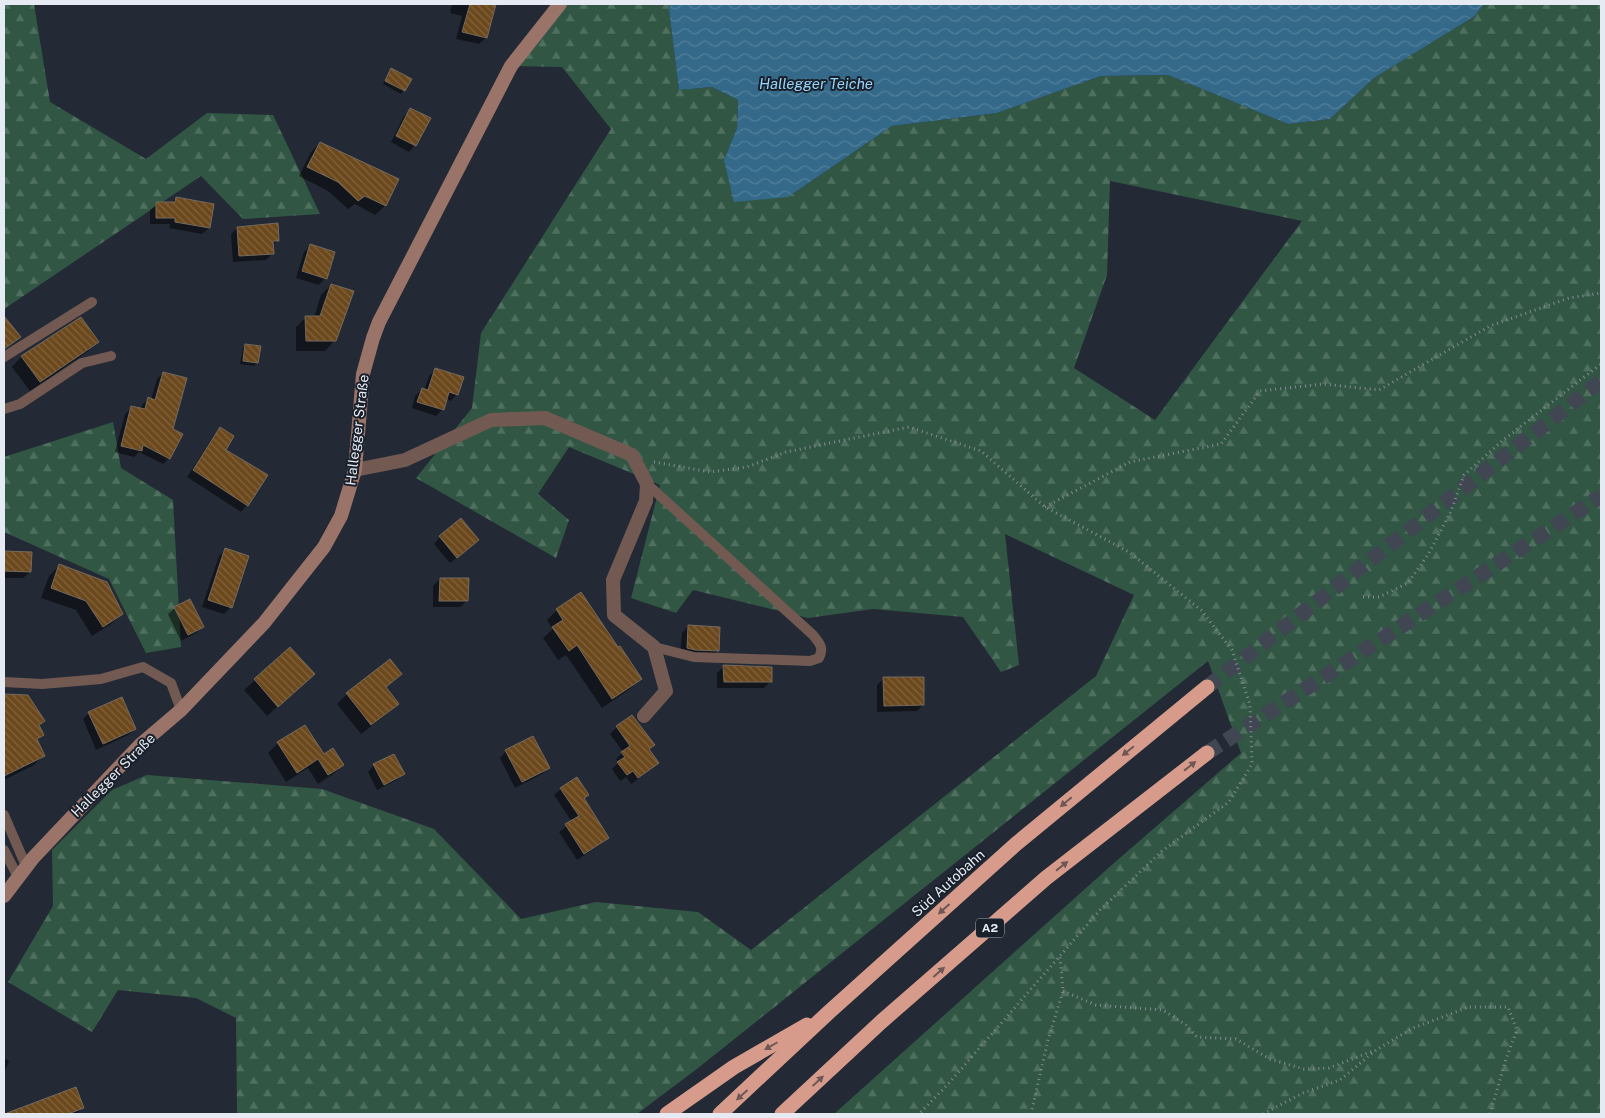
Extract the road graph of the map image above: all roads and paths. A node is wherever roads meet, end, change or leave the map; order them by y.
1 (560, 4) edge
2 (1601, 294) edge
3 (92, 302) dead end
4 (111, 356) dead end
5 (4, 357) edge
6 (1601, 364) edge
7 (4, 409) edge
8 (632, 455) junction
9 (355, 470) junction
10 (647, 484) junction
11 (1045, 507) junction
12 (1363, 597) dead end
13 (654, 648) junction
14 (4, 682) edge
15 (1207, 687) tunnel mouth
16 (181, 710) junction
17 (644, 716) dead end
18 (1207, 753) tunnel mouth
19 (4, 815) edge
20 (4, 850) edge
21 (22, 871) junction
22 (4, 896) edge
23 (1060, 956) junction
24 (1063, 992) junction
25 (828, 1013) junction
26 (1376, 1050) junction
27 (667, 1114) edge
28 (720, 1114) edge
29 (782, 1114) edge
30 (918, 1114) edge
31 (1030, 1114) edge
32 (1263, 1114) edge
33 (1490, 1114) edge

1 - 9 main road, Hallegger Straße
2 - 11 path
3 - 5 lane
4 - 7 lane
6 - 12 path
8 - 9 street
8 - 10 street
8 - 11 path
9 - 16 main road, Hallegger Straße
10 - 13 street
10 - 13 lane
11 - 23 path
13 - 17 street
14 - 16 lane
15 -> 25 highway, Süd Autobahn
16 - 21 main road, Hallegger Straße
29 -> 18 highway, A2
19 - 21 lane
20 - 21 lane
21 - 22 main road, Hallegger Straße
23 - 24 path
23 - 30 path
24 - 26 path
24 - 31 path
25 -> 27 highway
25 -> 28 highway, Süd Autobahn
26 - 32 path
26 - 33 path

